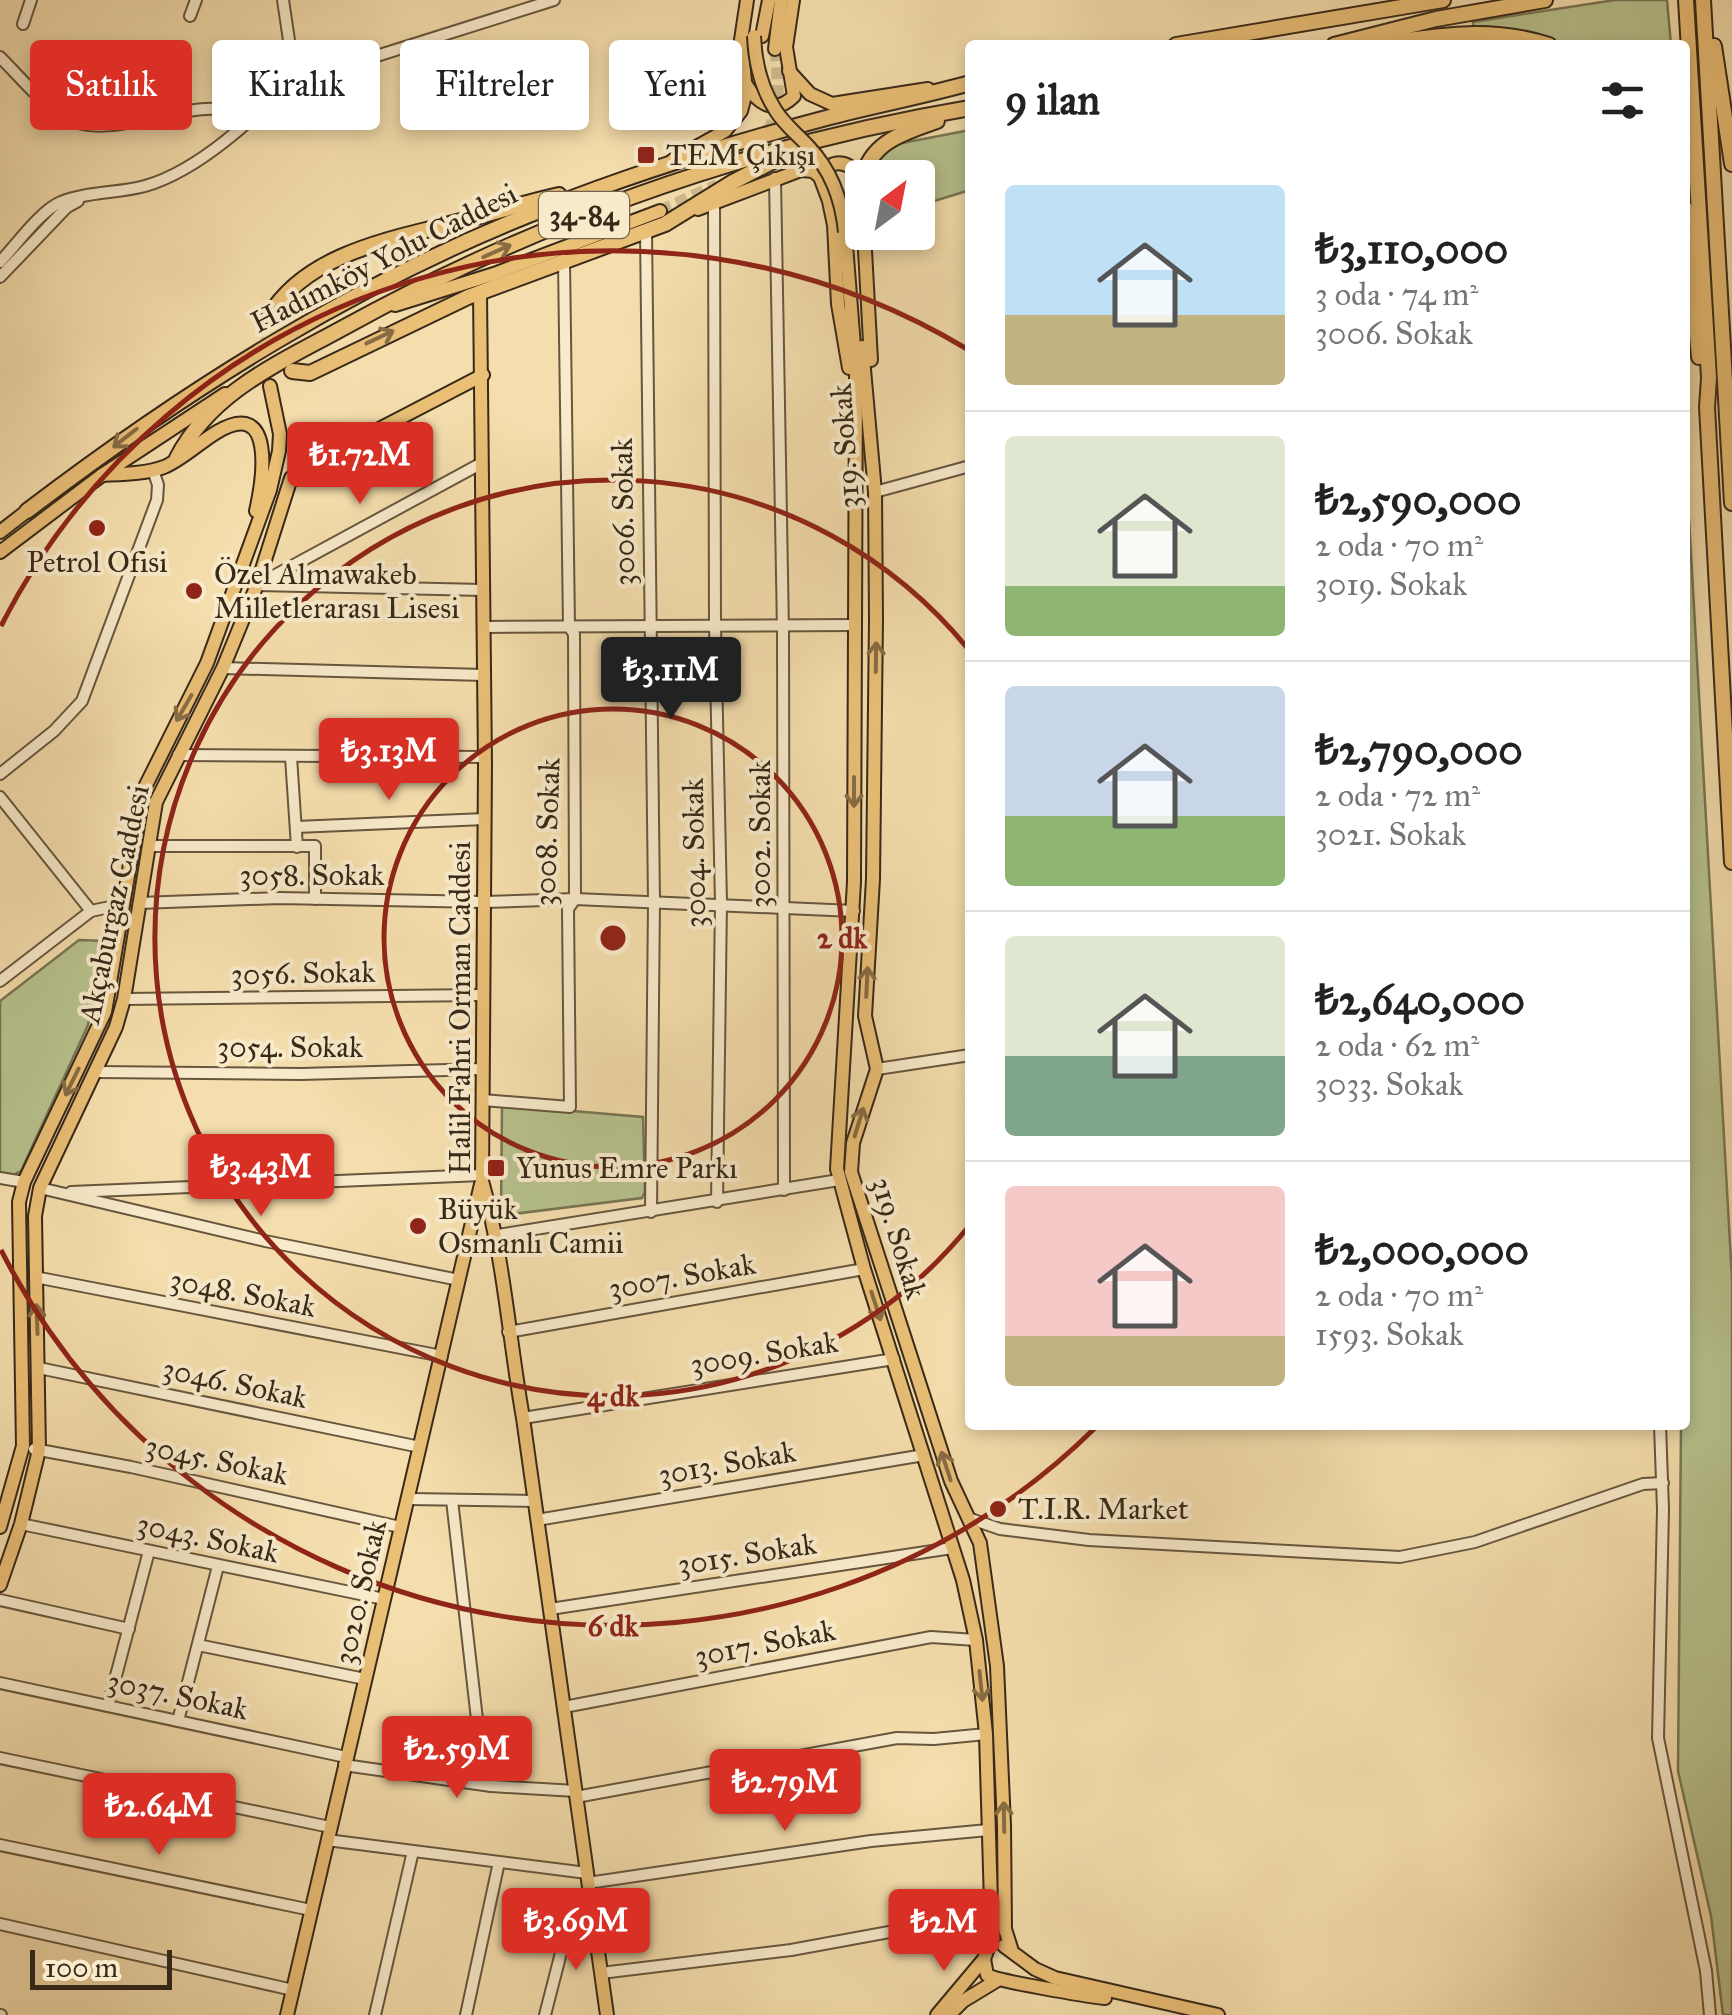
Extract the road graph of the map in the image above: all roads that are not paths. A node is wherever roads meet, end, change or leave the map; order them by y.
1 (32, 0) edge
2 (196, 0) edge
3 (283, 0) edge
4 (554, 0) edge
5 (747, 0) edge
6 (761, 0) edge
7 (769, 0) edge
8 (781, 0) edge
9 (793, 0) edge
10 (1400, 0) edge
11 (1443, 0) edge
12 (1544, 0) edge
13 (1686, 0) edge
14 (1703, 0) edge
15 (190, 16) dead end
16 (1357, 16) junction
17 (23, 24) dead end
18 (758, 36) junction
19 (289, 40) edge
20 (1207, 40) edge
21 (1354, 40) edge
22 (1401, 40) edge
23 (1534, 40) edge
24 (1688, 40) edge
25 (775, 49) tunnel mouth
26 (380, 56) edge
27 (0, 58) edge
28 (1690, 66) edge
29 (790, 71) junction
30 (745, 82) junction
31 (965, 85) edge
32 (950, 89) junction
33 (965, 109) edge
34 (965, 110) edge
35 (212, 111) edge
36 (235, 130) edge
37 (798, 144) junction
38 (868, 160) edge
39 (845, 164) edge
40 (1732, 164) edge
41 (666, 166) junction
42 (820, 177) junction
43 (775, 178) junction
44 (600, 190) junction
45 (845, 193) edge
46 (86, 197) junction
47 (714, 202) junction
48 (660, 211) tunnel mouth
49 (682, 216) junction
50 (646, 232) junction
51 (854, 250) edge
52 (855, 250) edge
53 (1690, 253) edge
54 (564, 261) junction
55 (0, 262) edge
56 (0, 277) edge
57 (480, 292) junction
58 (378, 308) junction
59 (269, 316) dead end
60 (288, 366) junction
61 (483, 376) junction
62 (270, 386) dead end
63 (236, 388) junction
64 (1707, 408) junction
65 (855, 412) junction
66 (177, 458) junction
67 (482, 463) junction
68 (965, 467) edge
69 (153, 470) junction
70 (102, 475) junction
71 (875, 492) junction
72 (1732, 503) edge
73 (27, 511) joint
74 (0, 532) edge
75 (0, 552) edge
76 (248, 553) junction
77 (256, 585) junction
78 (483, 590) junction
79 (781, 624) junction
80 (854, 624) junction
81 (715, 625) junction
82 (569, 626) junction
83 (649, 626) junction
84 (484, 627) junction
85 (206, 663) junction
86 (223, 668) junction
87 (484, 675) junction
88 (178, 755) junction
89 (291, 757) junction
90 (484, 757) junction
91 (0, 774) edge
92 (0, 797) edge
93 (485, 819) junction
94 (296, 827) junction
95 (149, 846) junction
96 (298, 847) junction
97 (1732, 862) edge
98 (315, 899) junction
99 (575, 900) junction
100 (654, 901) junction
101 (484, 902) junction
102 (139, 903) junction
103 (721, 903) junction
104 (124, 904) junction
105 (785, 906) junction
106 (91, 911) junction
107 (854, 911) junction
108 (0, 981) edge
109 (483, 995) junction
110 (124, 999) junction
111 (874, 1051) junction
112 (844, 1053) junction
113 (965, 1055) edge
114 (483, 1069) junction
115 (97, 1072) junction
116 (876, 1073) junction
117 (843, 1074) junction
118 (482, 1100) junction
119 (0, 1178) edge
120 (482, 1178) junction
121 (840, 1180) junction
122 (24, 1182) junction
123 (40, 1188) junction
124 (784, 1190) junction
125 (55, 1193) junction
126 (717, 1202) junction
127 (650, 1212) junction
128 (498, 1239) junction
129 (468, 1242) junction
130 (864, 1268) junction
131 (35, 1277) junction
132 (459, 1280) junction
133 (508, 1332) junction
134 (442, 1356) junction
135 (894, 1359) junction
136 (39, 1368) junction
137 (523, 1418) junction
138 (1660, 1430) edge
139 (23, 1446) junction
140 (420, 1447) junction
141 (39, 1450) junction
142 (924, 1455) junction
143 (1663, 1483) junction
144 (408, 1499) junction
145 (452, 1500) junction
146 (535, 1501) junction
147 (2, 1517) edge
148 (538, 1520) junction
149 (971, 1520) junction
150 (21, 1524) junction
151 (400, 1526) junction
152 (944, 1529) junction
153 (1000, 1529) junction
154 (980, 1543) junction
155 (952, 1548) junction
156 (149, 1551) junction
157 (218, 1566) junction
158 (0, 1586) edge
159 (384, 1599) junction
160 (0, 1600) edge
161 (550, 1609) junction
162 (129, 1629) junction
163 (976, 1640) junction
164 (198, 1645) junction
165 (365, 1680) junction
166 (0, 1683) edge
167 (108, 1706) junction
168 (564, 1707) junction
169 (178, 1721) junction
170 (986, 1734) junction
171 (0, 1758) edge
172 (345, 1761) junction
173 (492, 1786) junction
174 (576, 1794) junction
175 (988, 1830) junction
176 (328, 1834) junction
177 (0, 1845) edge
178 (414, 1851) junction
179 (499, 1862) junction
180 (587, 1878) junction
181 (311, 1910) junction
182 (993, 1913) junction
183 (593, 1917) junction
184 (0, 1924) edge
185 (1014, 1952) junction
186 (986, 1955) junction
187 (601, 1973) junction
188 (1002, 1981) junction
189 (293, 1990) junction
190 (1145, 2000) junction
191 (287, 2015) edge
192 (375, 2015) edge
193 (466, 2015) edge
194 (545, 2015) edge
195 (607, 2015) edge
196 (938, 2015) edge
197 (949, 2015) edge
198 (1218, 2015) edge
199 (1710, 2015) edge

1 - 17 street
2 - 15 street
3 - 19 street
4 - 26 street
5 - 30 main road
6 - 18 main road
7 - 18 main road
8 - 25 main road
9 - 29 main road
10 - 16 highway
11 - 16 highway
12 - 21 highway
13 - 24 highway
14 - 40 highway
14 - 72 highway
16 - 20 highway
18 - 45 main road, bridge
22 - 23 highway
27 - 35 street
28 - 64 highway
29 - 30 main road
29 - 32 main road
30 - 41 main road
31 - 32 highway, Hadımköy Yolu Caddesi
32 - 41 highway, Hadımköy Yolu Caddesi / 34-84
33 - 37 highway, Hadımköy Yolu Caddesi / 34-84
34 - 38 highway
36 - 46 street
37 - 49 highway
58 -> 37 highway, Hadımköy Yolu Caddesi / 34-84
39 - 42 main road
41 - 44 highway, Hadımköy Yolu Caddesi / 34-84
42 - 43 main road
42 - 65 main road
43 - 47 main road
43 - 79 street, 3002. Sokak
44 - 59 highway
44 -> 73 highway, Hadımköy Yolu Caddesi / 34-84
46 - 55 street
46 - 56 street
47 - 49 main road
47 - 81 street, 3004. Sokak
48 - 58 main road
49 - 50 highway
50 - 54 highway
50 - 83 street, 3006. Sokak
51 - 65 main road, 319. Sokak
52 - 71 main road, 319. Sokak
53 - 64 highway
54 - 57 highway
54 - 82 street, 3008. Sokak
60 -> 57 highway
57 - 61 main road, Halil Fahri Orman Caddesi
58 - 60 highway, Hadımköy Yolu Caddesi / 34-84
60 - 63 highway, 34-84
61 - 67 main road, Halil Fahri Orman Caddesi
61 - 77 main road, Akçaburgaz Caddesi
62 - 76 main road
63 - 66 highway
63 - 70 main road, 34-84
64 - 97 highway
65 - 80 main road, 319. Sokak
66 - 69 main road
66 - 76 main road
67 - 77 street
67 - 78 main road, Halil Fahri Orman Caddesi
68 - 71 street
69 - 70 main road
69 - 91 street
70 - 75 main road, 34-84
111 -> 71 main road, 319. Sokak
73 - 74 main road, Hadımköy Yolu Caddesi / 34-84
76 - 85 main road, Akçaburgaz Caddesi
77 - 78 street
77 - 86 main road, Akçaburgaz Caddesi
78 - 84 main road, Halil Fahri Orman Caddesi
79 - 80 street
79 - 81 street
79 - 105 street, 3002. Sokak
80 -> 107 main road, 319. Sokak
81 - 83 street
81 - 103 street, 3004. Sokak
82 - 83 street
82 - 84 street
82 - 99 street, 3008. Sokak
83 - 100 street, 3006. Sokak
84 - 87 main road, Halil Fahri Orman Caddesi
85 - 86 main road
85 -> 104 main road, Akçaburgaz Caddesi
86 - 87 street
86 - 88 main road, Akçaburgaz Caddesi
87 - 90 main road, Halil Fahri Orman Caddesi
88 - 89 street
88 - 95 main road, Akçaburgaz Caddesi
89 - 90 street
89 - 94 street
90 - 93 main road, Halil Fahri Orman Caddesi
92 - 106 street
93 - 94 street
93 - 101 main road, Halil Fahri Orman Caddesi
94 - 96 street
95 - 96 street
95 - 102 main road, Akçaburgaz Caddesi
96 - 98 street
98 - 101 street, 3058. Sokak
98 - 102 street, 3058. Sokak
99 - 100 street, 3058. Sokak
99 - 101 street, 3058. Sokak
99 - 118 street, 3008. Sokak
100 - 103 street, 3058. Sokak
100 - 127 street, 3006. Sokak
101 - 109 main road, Halil Fahri Orman Caddesi
102 - 110 main road, Akçaburgaz Caddesi
103 - 105 street, 3058. Sokak
103 - 126 street, 3004. Sokak
104 - 106 street
104 -> 122 main road, Akçaburgaz Caddesi
105 - 107 street, 3058. Sokak
105 - 124 street, 3002. Sokak
106 - 108 street
107 - 112 main road, 319. Sokak
109 - 110 street, 3056. Sokak
109 - 114 main road, Halil Fahri Orman Caddesi
110 - 115 main road, Akçaburgaz Caddesi
111 - 112 main road
111 - 116 main road, 319. Sokak
112 - 117 main road, 319. Sokak
113 - 116 street
114 - 115 street, 3054. Sokak
114 - 118 main road, Halil Fahri Orman Caddesi
115 - 123 main road, Akçaburgaz Caddesi
116 - 117 main road
149 -> 116 main road, 319. Sokak
117 - 121 main road, 319. Sokak
118 - 120 main road, Halil Fahri Orman Caddesi
119 - 122 street
120 - 125 street
120 - 128 main road, Halil Fahri Orman Caddesi
120 - 129 main road, 3020. Sokak
121 - 124 street
121 - 130 main road, 319. Sokak
122 - 139 main road, Akçaburgaz Caddesi
123 - 125 street
123 - 131 main road, Akçaburgaz Caddesi
124 - 126 street
125 - 132 street
126 - 127 street
127 - 128 street
128 - 129 street
128 - 133 main road, Halil Fahri Orman Caddesi
129 - 132 main road, 3020. Sokak
130 - 133 street, 3007. Sokak
130 -> 135 main road, 319. Sokak
131 - 134 street, 3048. Sokak
136 -> 131 main road, Akçaburgaz Caddesi
132 - 134 main road, 3020. Sokak
133 - 137 main road, Halil Fahri Orman Caddesi
134 - 140 main road, 3020. Sokak
135 - 137 street, 3009. Sokak
135 - 142 main road, 319. Sokak
136 - 140 street, 3046. Sokak
136 - 141 main road, Akçaburgaz Caddesi
137 - 146 main road, Halil Fahri Orman Caddesi
138 - 143 street
139 - 141 street, 3045. Sokak
139 - 147 main road, Akçaburgaz Caddesi
140 - 144 main road, 3020. Sokak
141 - 150 main road, Akçaburgaz Caddesi
141 - 151 street, 3045. Sokak
142 - 148 street, 3013. Sokak
142 - 152 main road, 319. Sokak
143 - 153 street
143 - 199 street
144 - 145 street
144 - 151 main road, 3020. Sokak
145 - 146 street
145 - 173 street
146 - 148 main road, Halil Fahri Orman Caddesi
148 - 161 main road, Halil Fahri Orman Caddesi
149 - 152 main road
149 - 153 street
149 - 154 main road, 319. Sokak
150 - 156 street, 3043. Sokak
150 - 158 main road, Akçaburgaz Caddesi
151 - 159 main road, 3020. Sokak
152 - 155 main road, 319. Sokak
153 - 154 street
154 - 155 main road
185 -> 154 main road, 319. Sokak
155 - 161 street, 3015. Sokak
155 - 163 main road, 319. Sokak
156 - 157 street, 3043. Sokak
156 - 162 street
157 - 159 street, 3043. Sokak
157 - 164 street
159 - 165 main road, 3020. Sokak
160 - 162 street
161 - 168 main road, Halil Fahri Orman Caddesi
162 - 167 street
163 - 168 street, 3017. Sokak
163 -> 170 main road, 319. Sokak
164 - 165 street
164 - 169 street
165 - 172 main road, 3020. Sokak
166 - 167 street, 3037. Sokak
167 - 169 street, 3037. Sokak
168 - 174 main road, Halil Fahri Orman Caddesi
169 - 172 street, 3037. Sokak
170 - 174 street, 3037. Sokak
170 - 175 main road, 319. Sokak
171 - 176 street
172 - 173 street, 3037. Sokak
172 - 176 main road, 3020. Sokak
173 - 174 street, 3037. Sokak
174 - 180 main road, Halil Fahri Orman Caddesi
175 - 180 street
175 - 182 main road, 319. Sokak
176 - 178 street
176 - 181 main road, 3020. Sokak
177 - 181 street
178 - 179 street
178 - 192 street
179 - 180 street
179 - 193 street
180 - 183 main road, Halil Fahri Orman Caddesi
181 - 189 main road, 3020. Sokak
182 - 186 main road, 319. Sokak
182 - 187 street
183 - 187 main road, Halil Fahri Orman Caddesi
183 - 194 street
184 - 189 street
185 - 186 main road
185 - 188 main road
185 - 190 main road
186 - 188 main road
186 - 196 main road
187 - 195 main road, Halil Fahri Orman Caddesi
188 - 190 main road
188 - 197 main road
189 - 191 main road, 3020. Sokak
190 - 198 main road

